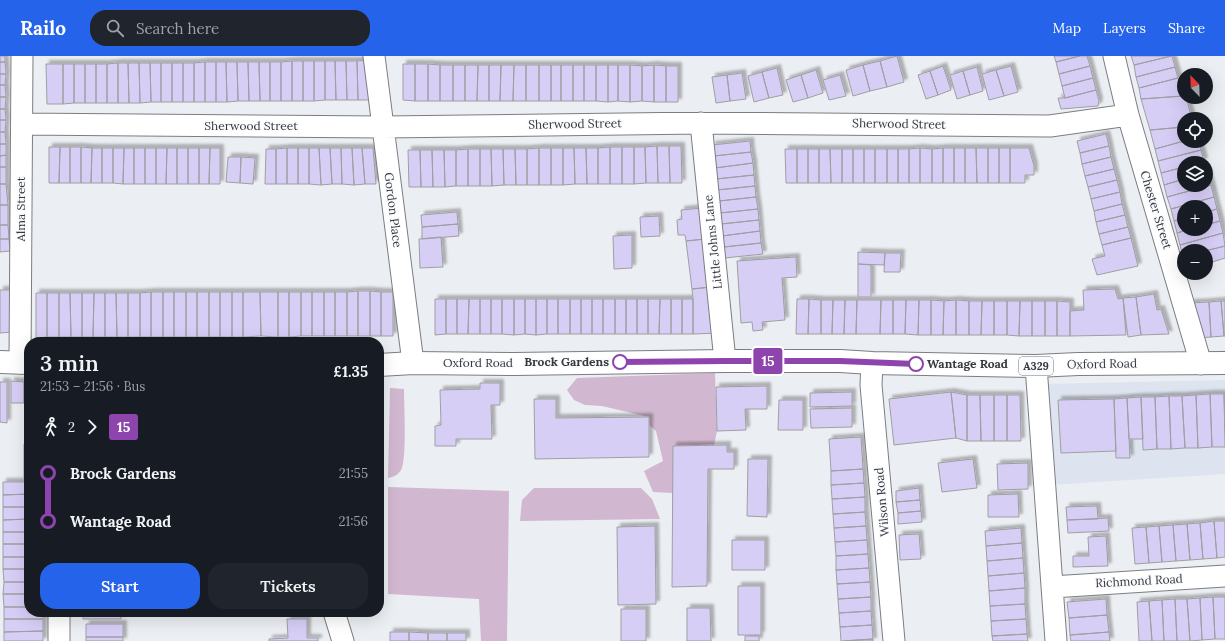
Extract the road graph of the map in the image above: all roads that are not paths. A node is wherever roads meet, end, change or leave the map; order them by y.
1 (22, 56) edge
2 (374, 56) edge
3 (1114, 56) edge
4 (1128, 115) junction
5 (701, 123) junction
6 (22, 124) junction
7 (383, 126) junction
8 (725, 361) junction
9 (16, 363) edge
10 (412, 363) junction
11 (872, 363) junction
12 (1225, 363) edge
13 (1201, 364) junction
14 (384, 365) edge
15 (1036, 366) junction
16 (1225, 576) edge
17 (1052, 586) junction
18 (60, 617) edge
19 (336, 617) edge
20 (60, 641) edge
21 (343, 641) edge
22 (894, 641) edge
23 (1056, 641) edge

1 - 6 street, Alma Street
2 - 7 street, Gordon Place
3 - 4 street, Chester Street
4 - 5 street, Sherwood Street
4 - 13 street, Chester Street
5 - 7 street, Sherwood Street
5 - 8 street, Little Johns Lane
6 - 7 street, Sherwood Street
6 - 9 street, Alma Street
7 - 10 street, Gordon Place
8 - 10 main road, Oxford Road / A329
8 - 11 main road, Oxford Road / A329
10 - 14 main road, Oxford Road / A329
11 - 15 main road, Oxford Road / A329
11 - 22 street, Wilson Road
12 - 13 main road, Oxford Road / A329
13 - 15 main road, Oxford Road / A329
15 - 17 street
16 - 17 street, Richmond Road
17 - 23 street
18 - 20 street
19 - 21 street

